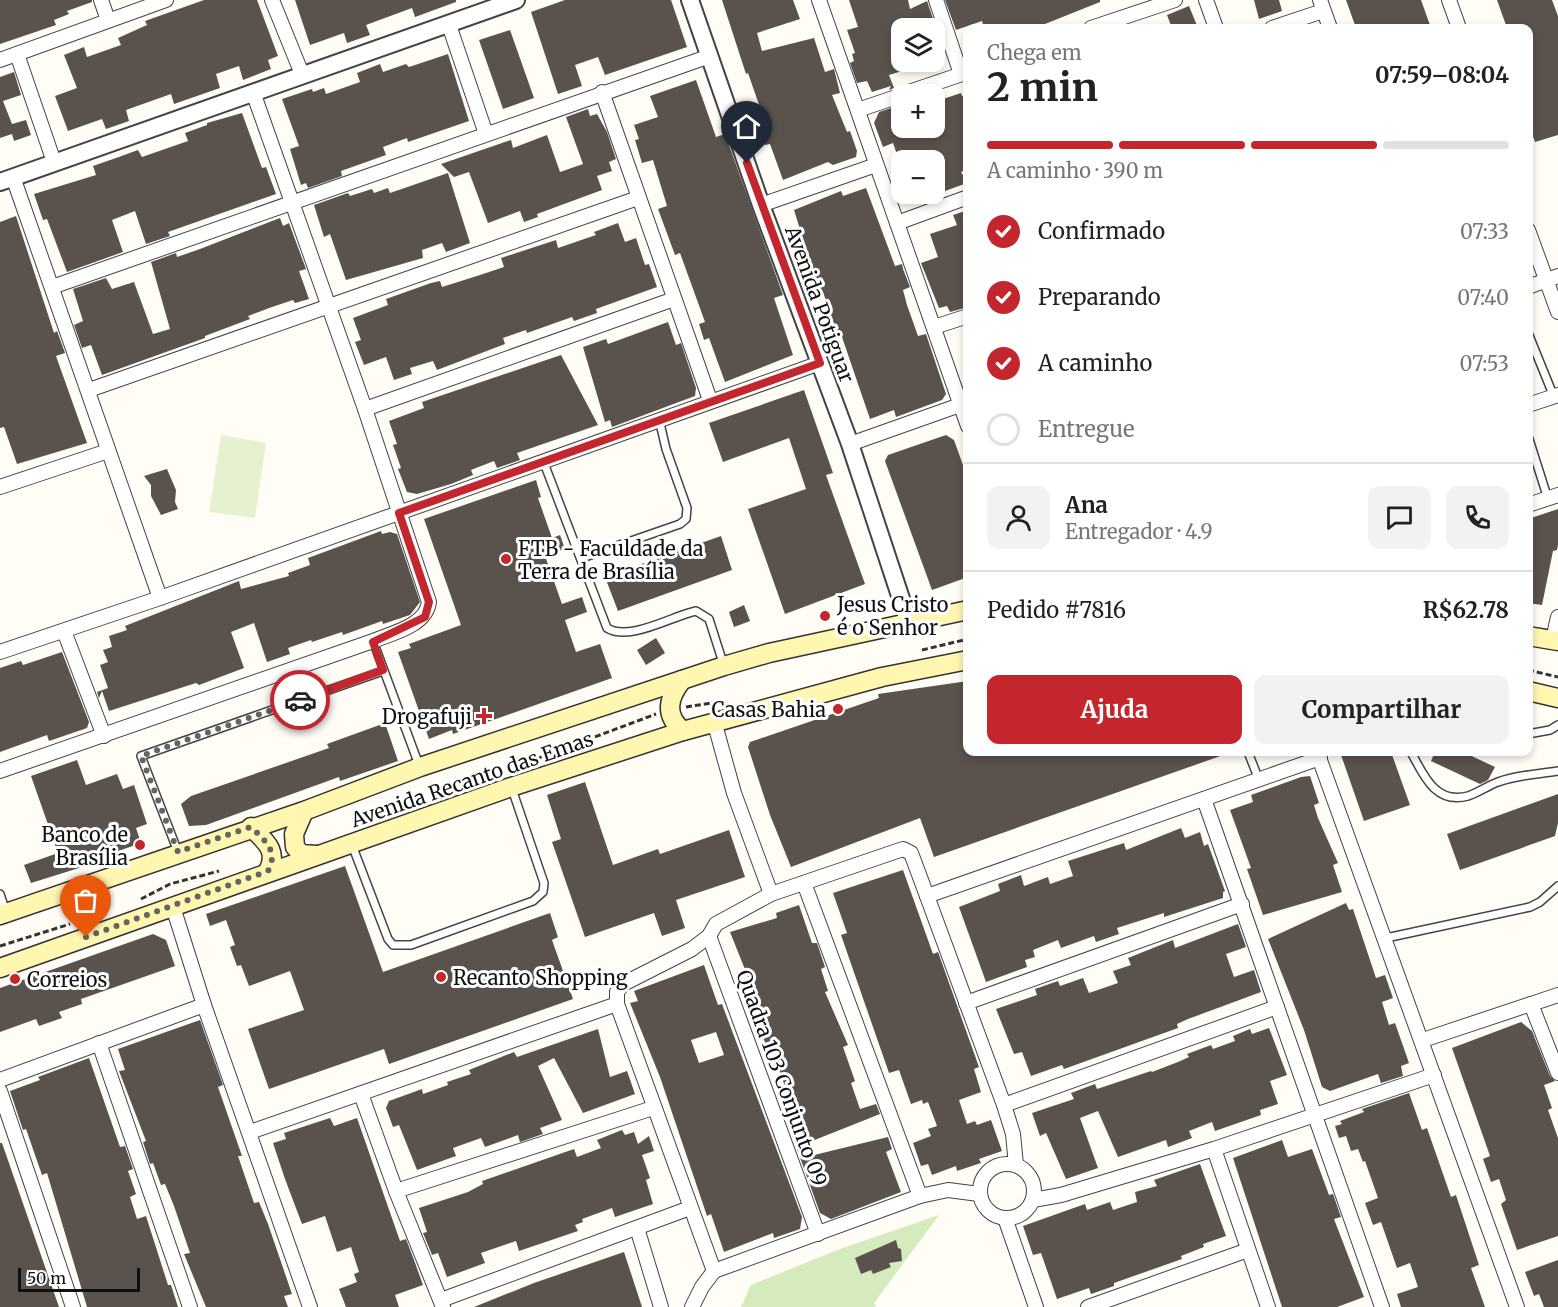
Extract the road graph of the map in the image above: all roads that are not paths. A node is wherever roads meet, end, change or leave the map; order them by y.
1 (101, 0) edge
2 (166, 0) edge
3 (272, 0) edge
4 (516, 0) edge
5 (690, 0) edge
6 (819, 0) edge
7 (936, 0) edge
8 (1175, 0) edge
9 (1206, 0) edge
10 (1449, 0) edge
11 (1322, 5) edge
12 (108, 20) junction
13 (1106, 24) edge
14 (1215, 24) edge
15 (1281, 24) edge
16 (1329, 24) edge
17 (1458, 24) edge
18 (449, 25) junction
19 (17, 54) junction
20 (710, 56) junction
21 (0, 60) edge
22 (963, 70) edge
23 (963, 73) edge
24 (302, 74) junction
25 (933, 84) edge
26 (253, 92) junction
27 (602, 92) junction
28 (891, 99) edge
29 (858, 110) junction
30 (486, 134) junction
31 (54, 162) junction
32 (876, 165) junction
33 (7, 179) edge
34 (638, 198) junction
35 (963, 199) edge
36 (291, 202) junction
37 (761, 206) junction
38 (897, 223) junction
39 (1533, 240) edge
40 (1552, 279) edge
41 (1533, 285) edge
42 (52, 288) junction
43 (674, 299) junction
44 (329, 307) junction
45 (1558, 312) edge
46 (963, 318) edge
47 (934, 327) junction
48 (1533, 344) edge
49 (820, 363) junction
50 (89, 390) junction
51 (1556, 396) edge
52 (710, 400) junction
53 (1533, 403) edge
54 (960, 405) junction
55 (365, 410) junction
56 (963, 413) edge
57 (659, 419) junction
58 (850, 444) junction
59 (1533, 448) edge
60 (108, 451) junction
61 (544, 463) junction
62 (1, 482) edge
63 (1553, 497) edge
64 (1533, 503) edge
65 (399, 513) junction
66 (582, 558) junction
67 (160, 598) junction
68 (963, 611) edge
69 (1558, 616) edge
70 (909, 623) junction
71 (64, 632) junction
72 (1533, 637) edge
73 (1556, 640) edge
74 (373, 642) junction
75 (0, 652) edge
76 (963, 661) edge
77 (724, 666) junction
78 (383, 670) junction
79 (682, 680) junction
80 (1533, 692) edge
81 (1558, 698) edge
82 (714, 721) junction
83 (1558, 725) edge
84 (683, 731) junction
85 (1533, 733) edge
86 (104, 736) junction
87 (1250, 756) edge
88 (1317, 756) edge
89 (1319, 756) edge
90 (1413, 756) edge
91 (420, 767) junction
92 (0, 771) edge
93 (1558, 771) edge
94 (1259, 780) junction
95 (511, 787) junction
96 (1204, 799) junction
97 (304, 811) junction
98 (251, 827) junction
99 (352, 844) junction
100 (178, 852) junction
101 (320, 855) junction
102 (268, 871) junction
103 (804, 883) junction
104 (1558, 886) edge
105 (0, 894) edge
106 (771, 894) junction
107 (927, 896) junction
108 (1242, 904) junction
109 (173, 907) junction
110 (3, 914) edge
111 (709, 936) junction
112 (1386, 938) junction
113 (0, 968) edge
114 (1558, 995) edge
115 (966, 1003) junction
116 (617, 1004) junction
117 (1532, 1004) junction
118 (204, 1005) junction
119 (1277, 1007) junction
120 (1423, 1041) junction
121 (99, 1044) junction
122 (1558, 1073) edge
123 (1434, 1075) junction
124 (0, 1080) edge
125 (0, 1091) edge
126 (361, 1094) junction
127 (1004, 1105) junction
128 (653, 1108) junction
129 (1316, 1113) junction
130 (250, 1132) junction
131 (1214, 1149) junction
132 (1016, 1165) junction
133 (396, 1191) junction
134 (979, 1194) junction
135 (920, 1196) junction
136 (1033, 1200) junction
137 (690, 1208) junction
138 (1005, 1218) junction
139 (637, 1228) junction
140 (818, 1234) junction
141 (1248, 1250) junction
142 (714, 1271) junction
143 (442, 1303) edge
144 (73, 1307) edge
145 (189, 1307) edge
146 (310, 1307) edge
147 (661, 1307) edge
148 (692, 1307) edge
149 (1036, 1307) edge
150 (1088, 1307) edge
151 (1269, 1307) edge
152 (1382, 1307) edge
153 (1517, 1307) edge

1 - 12 street
2 - 12 street
3 - 24 street
4 - 18 street
5 - 20 street, Avenida Potiguar
6 - 29 street
7 - 22 street
8 - 13 street
9 - 14 street
10 - 17 street
11 - 15 street
11 - 16 street
12 - 19 street
18 - 24 street
18 - 30 street
19 - 21 street
19 - 31 street
20 - 27 street
20 - 37 street, Avenida Potiguar
23 - 25 street
24 - 26 street
26 - 31 street
26 - 36 street
27 - 30 street
27 - 34 street
28 - 29 street
29 - 32 street
30 - 36 street
31 - 33 street
32 - 37 street
32 - 38 street
33 - 42 street
34 - 43 street
34 - 44 street
35 - 38 street
36 - 42 street
36 - 44 street
37 - 49 street, Avenida Potiguar
38 - 47 street
39 - 40 street
40 - 41 street
40 - 45 street
42 - 50 street
43 - 52 street
43 - 55 street
44 - 50 street
44 - 55 street
46 - 47 street
47 - 54 street
48 - 51 lane
49 - 52 street
49 - 58 street, Avenida Potiguar
50 - 60 street
51 - 53 street
52 - 57 street
54 - 56 street
54 - 58 street
55 - 65 street
57 - 61 street
57 - 66 lane
58 - 70 street, Avenida Potiguar
59 - 63 lane
60 - 62 street
60 - 67 street
61 - 65 street
61 - 66 lane
63 - 64 street
65 - 67 street
65 - 74 street
66 - 77 lane
67 - 71 street
68 - 70 main road, Avenida Recanto das Emas
69 - 73 street
70 - 77 main road, Avenida Recanto das Emas
71 - 75 street
71 - 86 street
72 - 73 main road
74 - 78 lane
74 - 86 street
76 - 82 main road, Avenida Recanto das Emas
77 - 79 main road, Avenida Recanto das Emas
78 - 91 lane
78 - 100 lane
79 - 84 main road
79 - 91 main road, Avenida Recanto das Emas
80 - 81 main road
82 - 84 main road, Avenida Recanto das Emas
82 - 106 street
83 - 85 lane
84 - 95 main road, Avenida Recanto das Emas
86 - 92 street
87 - 94 lane
88 - 94 street
89 - 112 street
90 - 93 lane
91 - 97 main road, Avenida Recanto das Emas
94 - 96 street
95 - 99 main road, Avenida Recanto das Emas
95 - 99 lane
96 - 107 street
96 - 108 street
97 - 98 main road, Avenida Recanto das Emas
97 - 101 main road
98 - 100 main road, Avenida Recanto das Emas
98 - 102 main road
99 - 101 main road, Avenida Recanto das Emas
100 - 110 main road, Avenida Recanto das Emas
101 - 102 main road, Avenida Recanto das Emas
102 - 109 main road, Avenida Recanto das Emas
103 - 106 street
103 - 107 street
103 - 135 street
104 - 112 lane
105 - 110 lane
106 - 111 street
107 - 115 street
108 - 115 street
108 - 119 street
109 - 113 main road, Avenida Recanto das Emas
109 - 118 street
111 - 116 street
111 - 140 street, Quadra 103 Conjunto 09
112 - 120 street
114 - 117 street
115 - 127 street
116 - 126 street
116 - 128 street
117 - 120 street
117 - 122 street
118 - 121 street
118 - 130 street
119 - 127 street
119 - 129 street
120 - 123 street
121 - 124 street
121 - 145 street
123 - 129 street
123 - 153 street
125 - 144 street
126 - 130 street
126 - 133 street
127 - 132 street
128 - 133 street
128 - 137 street
129 - 131 street
129 - 152 street
130 - 146 street
131 - 136 street
131 - 141 street
132 - 134 street
132 - 136 street
133 - 143 street
134 - 135 street
134 - 138 street
135 - 140 street
136 - 138 street
137 - 139 street
137 - 142 street
138 - 149 street
139 - 143 street
139 - 147 street
140 - 142 street
141 - 150 street
141 - 151 street
142 - 148 street

